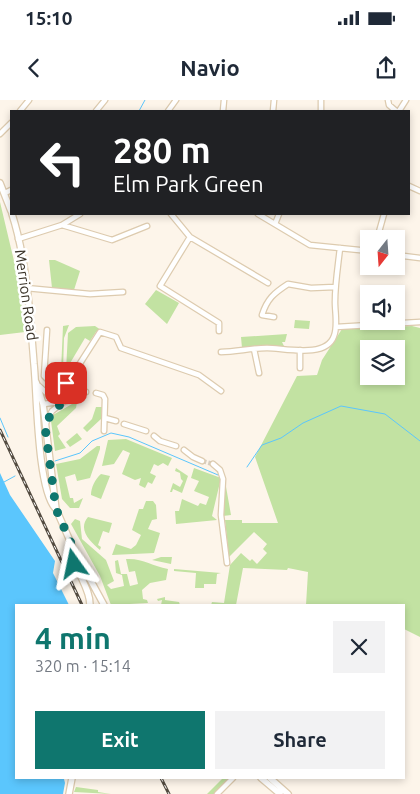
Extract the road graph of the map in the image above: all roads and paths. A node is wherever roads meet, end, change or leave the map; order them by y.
1 (29, 100) edge
2 (105, 100) edge
3 (388, 100) edge
4 (406, 100) edge
5 (21, 110) edge
6 (97, 110) edge
7 (396, 110) edge
8 (398, 110) edge
9 (10, 123) edge
10 (0, 134) edge
11 (0, 183) edge
12 (8, 192) edge
13 (12, 215) edge
14 (78, 215) edge
15 (172, 215) edge
16 (260, 215) edge
17 (279, 215) edge
18 (384, 215) edge
19 (275, 224) junction
20 (62, 225) junction
21 (147, 226) dead end
22 (380, 230) edge
23 (190, 237) junction
24 (18, 239) junction
25 (340, 248) junction
26 (360, 251) edge
27 (405, 256) edge
28 (420, 258) edge
29 (268, 283) dead end
30 (335, 287) junction
31 (26, 288) junction
32 (123, 292) dead end
33 (274, 317) dead end
34 (420, 322) edge
35 (336, 328) junction
36 (46, 330) dead end
37 (219, 331) dead end
38 (254, 349) junction
39 (300, 350) junction
40 (225, 353) dead end
41 (300, 368) dead end
42 (259, 374) dead end
43 (71, 383) junction
44 (37, 384) junction
45 (72, 391) junction
46 (222, 391) dead end
47 (86, 392) dead end
48 (96, 393) dead end
49 (66, 402) junction
50 (39, 404) junction
51 (105, 418) junction
52 (116, 421) dead end
53 (124, 424) dead end
54 (45, 427) junction
55 (104, 431) dead end
56 (146, 431) dead end
57 (154, 436) dead end
58 (176, 446) dead end
59 (184, 450) dead end
60 (202, 461) tunnel mouth
61 (213, 464) dead end
62 (56, 509) junction
63 (74, 550) junction
64 (227, 563) dead end
65 (103, 603) edge
66 (92, 604) edge
67 (72, 779) edge
68 (232, 779) edge
69 (262, 779) edge
70 (271, 779) edge
71 (69, 794) edge
72 (218, 794) edge
73 (280, 794) edge
74 (288, 794) edge

1 - 5 street
2 - 6 street
3 - 7 street
4 - 8 street
9 - 10 street
11 - 12 main road, Merrion Road
13 - 24 main road, Merrion Road
14 - 20 street
15 - 23 street
16 - 19 street
17 - 19 street
18 - 22 street
19 - 25 street
20 - 21 street
20 - 24 street
23 - 29 street
23 - 37 street
24 - 31 main road, Merrion Road
25 - 26 street
25 - 30 street
27 - 28 street
30 - 33 street
30 - 35 street
31 - 32 street
31 - 44 main road, Merrion Road
34 - 35 street
35 - 39 street
36 - 43 street
38 - 39 street
38 - 40 street
38 - 42 street
39 - 41 street
43 - 45 street
43 - 46 street
44 - 49 street
44 - 50 main road, Merrion Road
45 - 47 street
45 - 49 street
48 - 51 street
49 - 50 street
49 - 54 street
50 - 54 main road, Merrion Road
50 - 62 main road, Merrion Road
51 - 52 street
51 - 55 street
53 - 56 street
54 - 62 main road, Merrion Road
57 - 58 street
59 - 60 street
61 - 64 street
62 - 63 main road, Merrion Road
63 - 65 main road, Merrion Road
63 - 66 main road, Merrion Road
67 - 71 main road
68 - 72 street
69 - 73 main road
70 - 74 main road

